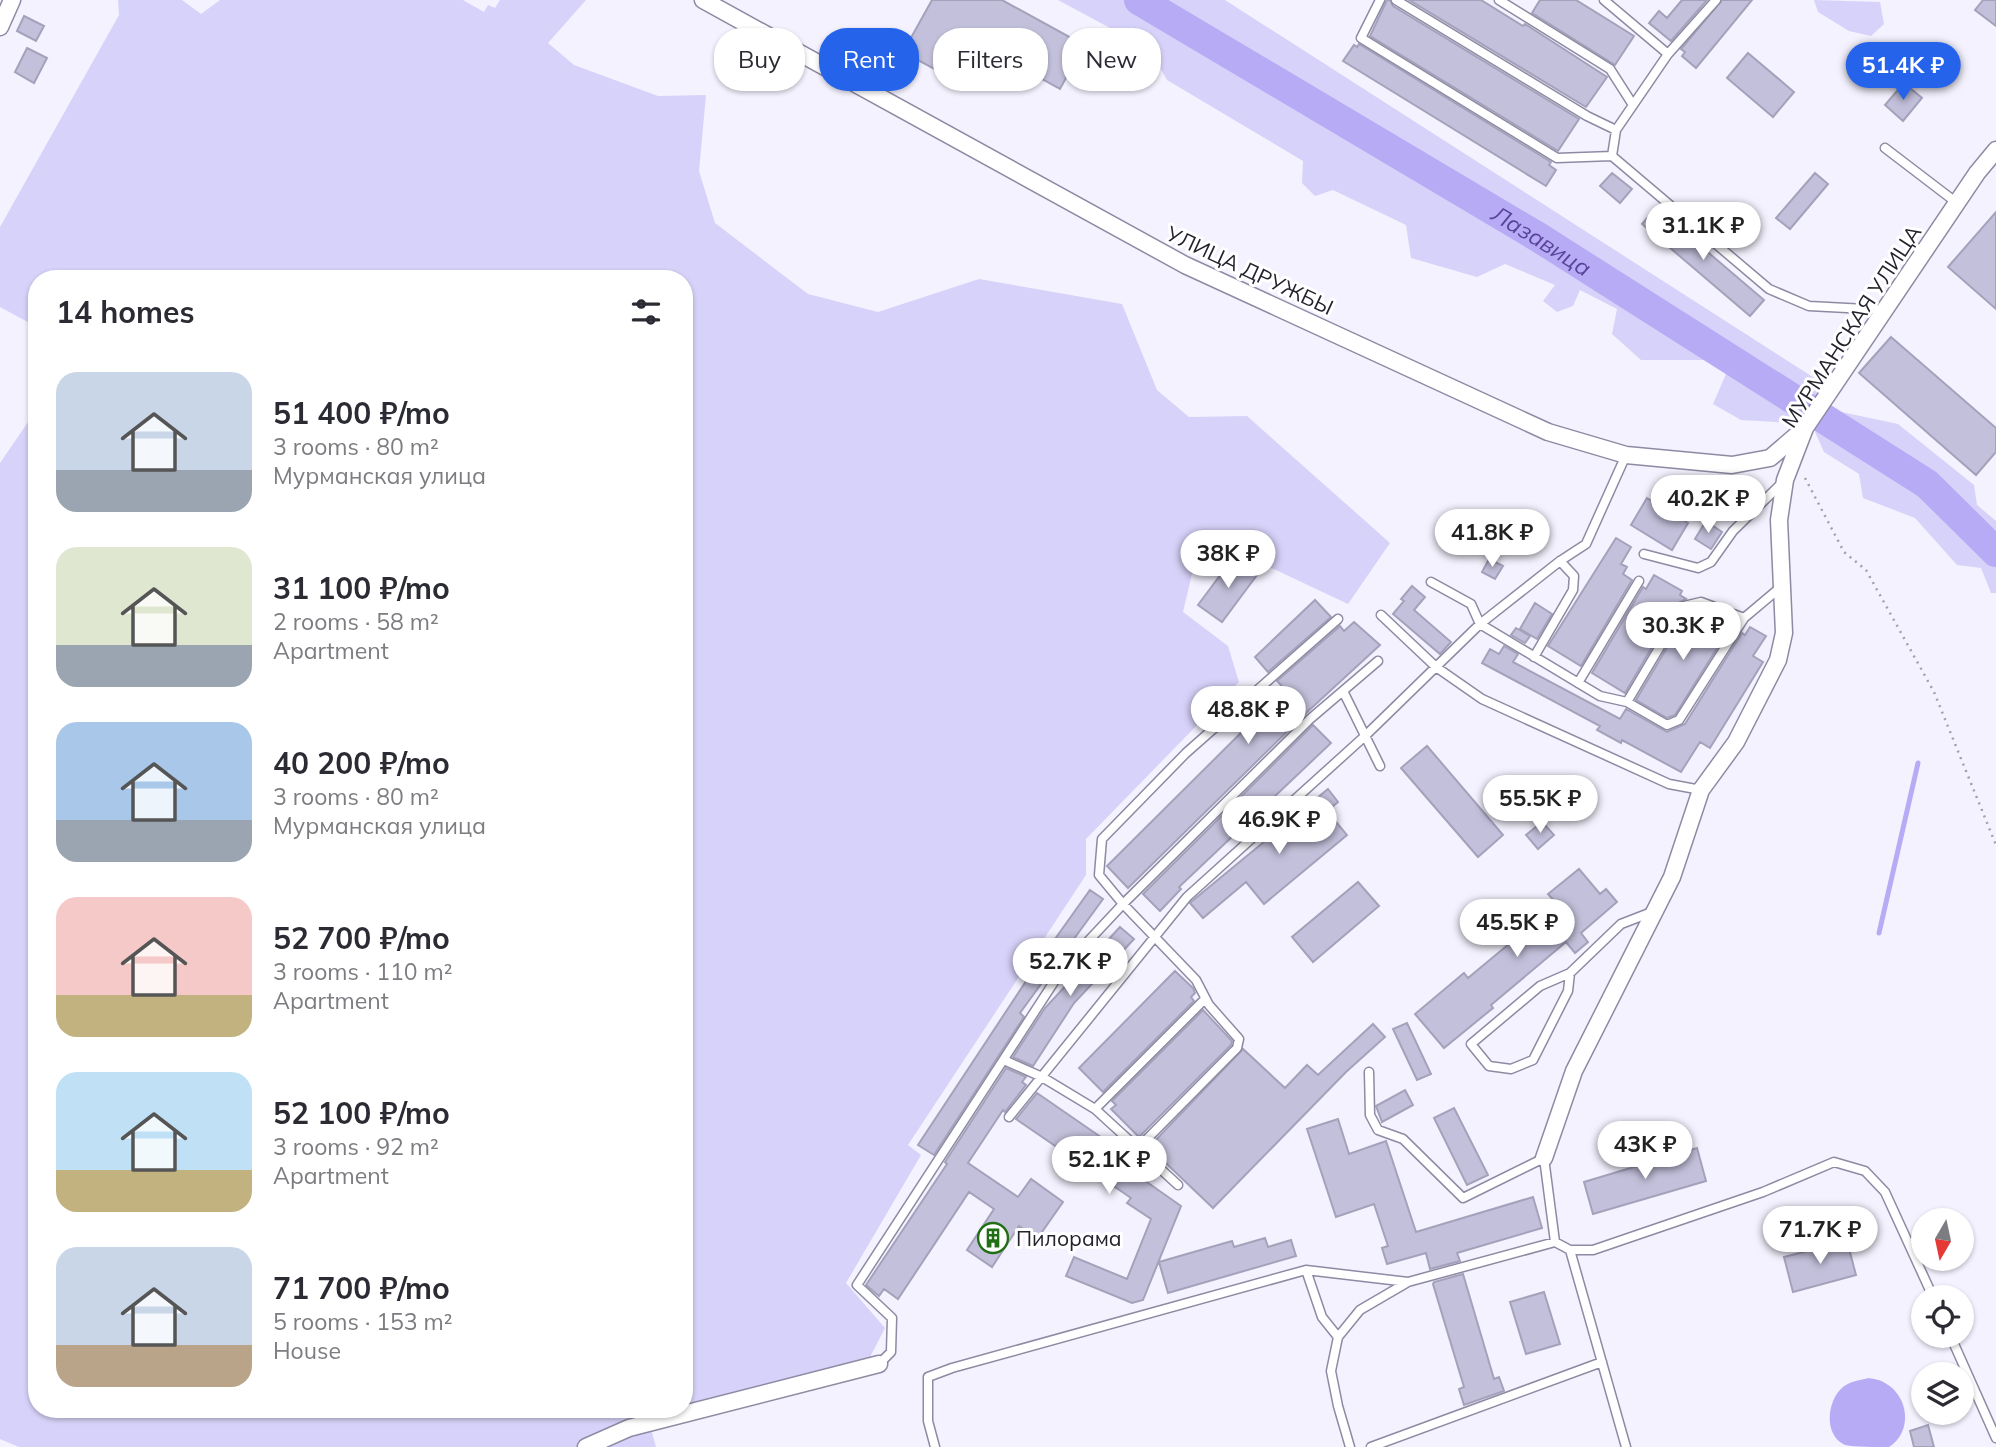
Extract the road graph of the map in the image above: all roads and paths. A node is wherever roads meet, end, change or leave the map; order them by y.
1 (12, 0) edge
2 (703, 0) edge
3 (1380, 0) edge
4 (1396, 0) edge
5 (1499, 0) edge
6 (1604, 0) edge
7 (1716, 0) edge
8 (0, 27) edge
9 (1668, 54) junction
10 (1633, 106) junction
11 (1616, 130) junction
12 (1885, 148) dead end
13 (1996, 150) edge
14 (1612, 156) junction
15 (1957, 202) junction
16 (1885, 310) junction
17 (1805, 428) junction
18 (1626, 456) junction
19 (1801, 472) dead end
20 (1785, 480) junction
21 (1644, 554) dead end
22 (1560, 561) junction
23 (1431, 582) dead end
24 (1639, 582) dead end
25 (1782, 586) junction
26 (1381, 615) dead end
27 (1744, 618) junction
28 (1338, 619) dead end
29 (1480, 624) junction
30 (1534, 657) junction
31 (1378, 661) dead end
32 (1436, 667) junction
33 (1578, 683) junction
34 (1343, 691) junction
35 (1627, 702) junction
36 (1365, 736) junction
37 (1380, 766) dead end
38 (1701, 790) junction
39 (1996, 845) edge
40 (1123, 904) junction
41 (1655, 911) junction
42 (1156, 939) junction
43 (1570, 972) junction
44 (1205, 999) junction
45 (1003, 1060) junction
46 (1369, 1072) dead end
47 (1042, 1077) junction
48 (1095, 1109) junction
49 (1009, 1116) dead end
50 (1139, 1147) junction
51 (1544, 1158) junction
52 (1178, 1185) dead end
53 (1555, 1242) junction
54 (1570, 1250) junction
55 (1306, 1270) junction
56 (1408, 1282) junction
57 (1928, 1285) edge
58 (1338, 1337) junction
59 (1956, 1348) edge
60 (1602, 1362) junction
61 (879, 1364) joint
62 (693, 1412) edge
63 (668, 1418) edge
64 (1996, 1438) edge
65 (586, 1447) edge
66 (935, 1447) edge
67 (1350, 1447) edge
68 (1371, 1447) edge
69 (1626, 1447) edge

1 - 8 street
2 - 18 street, УЛИЦА ДРУЖБЫ
3 - 14 lane
4 - 11 lane
5 - 10 lane
6 - 9 lane
7 - 9 lane
9 - 10 lane
10 - 11 lane
11 - 14 lane
12 - 15 lane
13 - 15 street, МУРМАНСКАЯ УЛИЦА
14 - 16 lane
15 - 16 street, МУРМАНСКАЯ УЛИЦА
16 - 17 street, МУРМАНСКАЯ УЛИЦА
17 - 18 street, УЛИЦА ДРУЖБЫ
17 - 20 street, МУРМАНСКАЯ УЛИЦА
18 - 22 lane
19 - 39 path
20 - 21 lane
20 - 25 street, МУРМАНСКАЯ УЛИЦА
22 - 29 lane
22 - 30 lane
23 - 29 lane
24 - 33 lane
25 - 27 lane
25 - 38 street, МУРМАНСКАЯ УЛИЦА
26 - 32 lane
27 - 35 lane
27 - 35 lane
28 - 40 lane
29 - 30 lane
29 - 32 lane
30 - 33 lane
31 - 34 lane
32 - 36 lane
32 - 38 lane
33 - 35 lane
34 - 36 lane
34 - 40 lane
36 - 37 lane
36 - 42 lane
38 - 41 street, МУРМАНСКАЯ УЛИЦА
40 - 42 lane
40 - 45 lane
41 - 43 lane
41 - 51 street, МУРМАНСКАЯ УЛИЦА
42 - 44 lane
42 - 47 lane
43 - 43 lane
44 - 48 lane
44 - 50 lane
45 - 47 lane
45 - 61 lane
46 - 51 lane
47 - 48 lane
47 - 49 lane
48 - 50 lane
50 - 52 lane
51 - 53 lane
53 - 54 lane
53 - 56 lane
54 - 57 lane
54 - 60 lane
55 - 56 lane
55 - 58 lane
55 - 66 lane
56 - 58 lane
58 - 67 lane
59 - 64 lane
60 - 68 lane
60 - 69 lane
61 - 62 street
63 - 65 street

